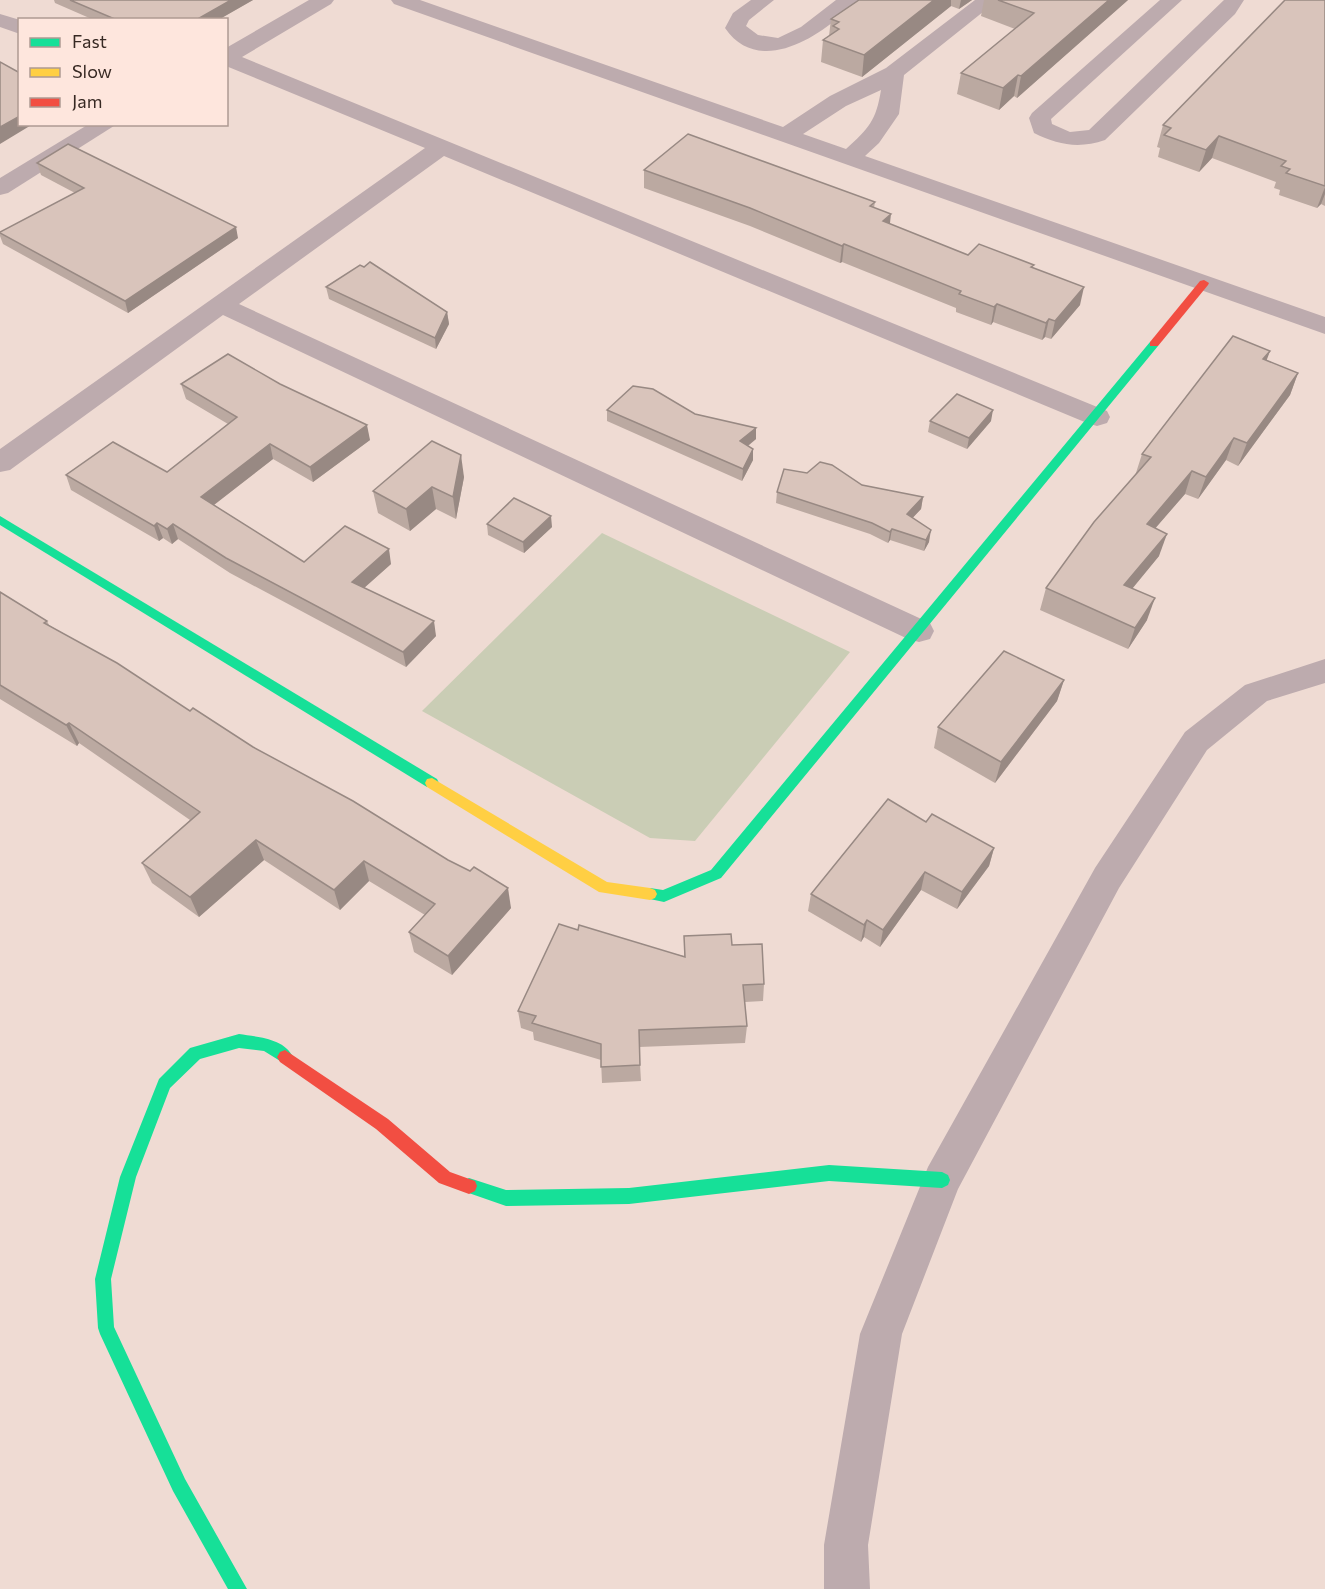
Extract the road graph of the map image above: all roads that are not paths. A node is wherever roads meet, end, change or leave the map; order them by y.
1 (324, 0) edge
2 (401, 0) edge
3 (764, 0) edge
4 (849, 0) edge
5 (988, 0) edge
6 (1172, 0) edge
7 (1234, 0) edge
8 (0, 20) edge
9 (18, 27) edge
10 (1114, 52) junction
11 (228, 56) edge
12 (228, 58) edge
13 (1166, 69) junction
14 (894, 73) junction
15 (103, 126) edge
16 (788, 134) junction
17 (440, 148) junction
18 (850, 158) junction
19 (0, 188) edge
20 (1204, 283) junction
21 (222, 305) junction
22 (1325, 326) edge
23 (1096, 417) junction
24 (0, 463) edge
25 (0, 520) edge
26 (919, 631) junction
27 (1325, 671) edge
28 (942, 1180) junction
29 (238, 1589) edge
30 (847, 1589) edge

1 - 11 street
2 - 16 street
3 - 4 street
5 - 14 street
6 - 10 street
7 - 13 street
8 - 9 street
10 - 13 street
10 - 13 street
12 - 17 street
14 - 16 street
14 - 18 street
15 - 19 street
16 - 18 street
17 - 21 street
17 - 23 street
18 - 20 street
20 - 22 street
20 - 23 street
21 - 24 street
21 - 26 street
23 - 26 street
25 - 26 street
27 - 28 street
28 - 29 street
28 - 30 street

